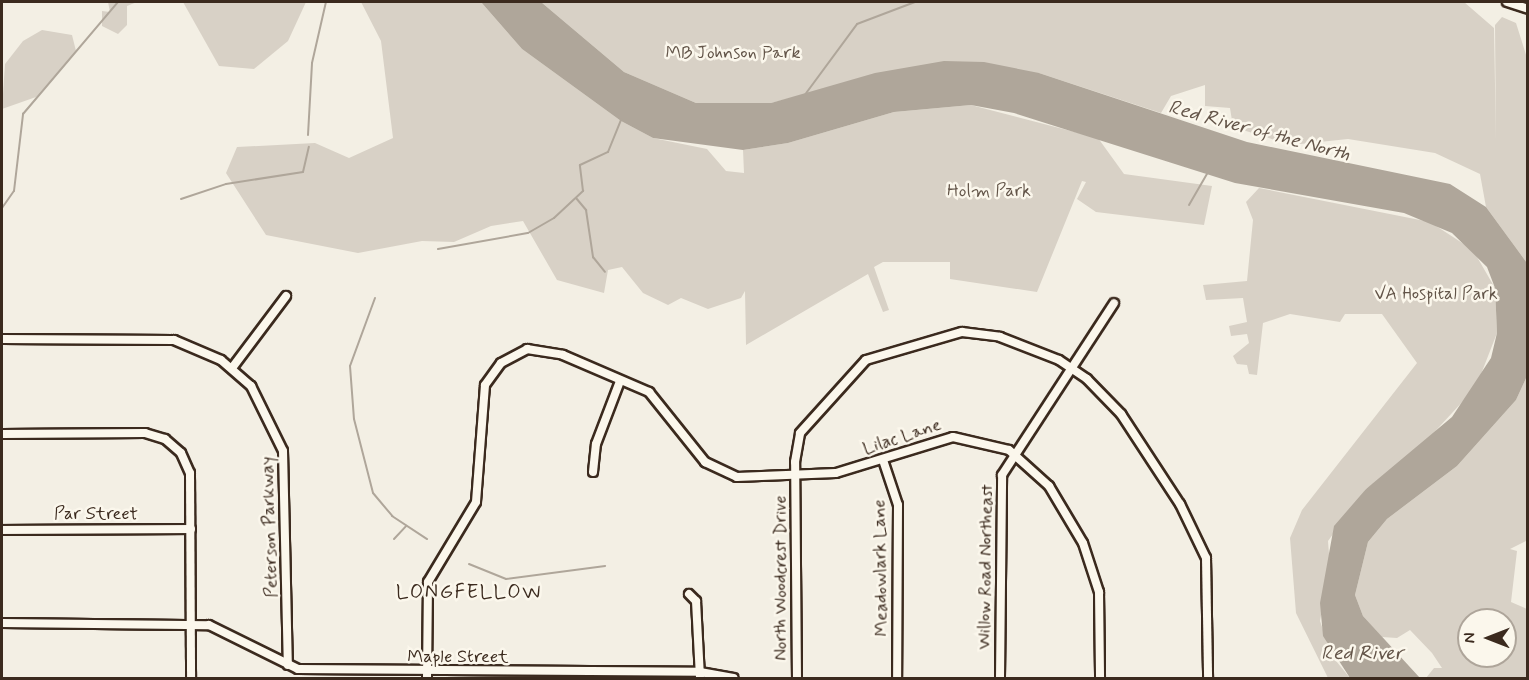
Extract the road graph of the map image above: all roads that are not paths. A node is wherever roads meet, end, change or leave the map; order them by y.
1 (1507, 2) edge
2 (1527, 9) edge
3 (286, 296) dead end
4 (1114, 303) dead end
5 (2, 339) edge
6 (232, 368) junction
7 (1071, 368) junction
8 (620, 381) junction
9 (2, 434) edge
10 (1014, 454) junction
11 (883, 460) junction
12 (593, 472) dead end
13 (795, 477) junction
14 (191, 529) junction
15 (2, 530) edge
16 (689, 594) dead end
17 (2, 623) edge
18 (192, 625) junction
19 (288, 665) junction
20 (427, 675) edge
21 (700, 675) edge
22 (191, 678) edge
23 (733, 678) edge
24 (797, 678) edge
25 (897, 678) edge
26 (1000, 678) edge
27 (1100, 678) edge
28 (1208, 678) edge

1 - 2 street
3 - 6 street
4 - 7 street, Willow Road Northeast
5 - 6 street, Peterson Parkway
6 - 19 street, Peterson Parkway
7 - 10 street, Willow Road Northeast
7 - 13 street, North Woodcrest Drive
7 - 28 street, North Woodcrest Drive
8 - 12 street
8 - 13 street, Lilac Lane
8 - 20 street, Lilac Lane
9 - 14 street
10 - 11 street, Lilac Lane
10 - 26 street, Willow Road Northeast
10 - 27 street, Lilac Lane
11 - 13 street, Lilac Lane
11 - 25 street, Meadowlark Lane
13 - 24 street, North Woodcrest Drive
14 - 15 street, Par Street
14 - 18 street
16 - 21 street
17 - 18 street, Maple Street
18 - 19 street, Maple Street
18 - 22 street
19 - 20 street, Maple Street
20 - 21 street, Maple Street
21 - 23 street, Maple Street

